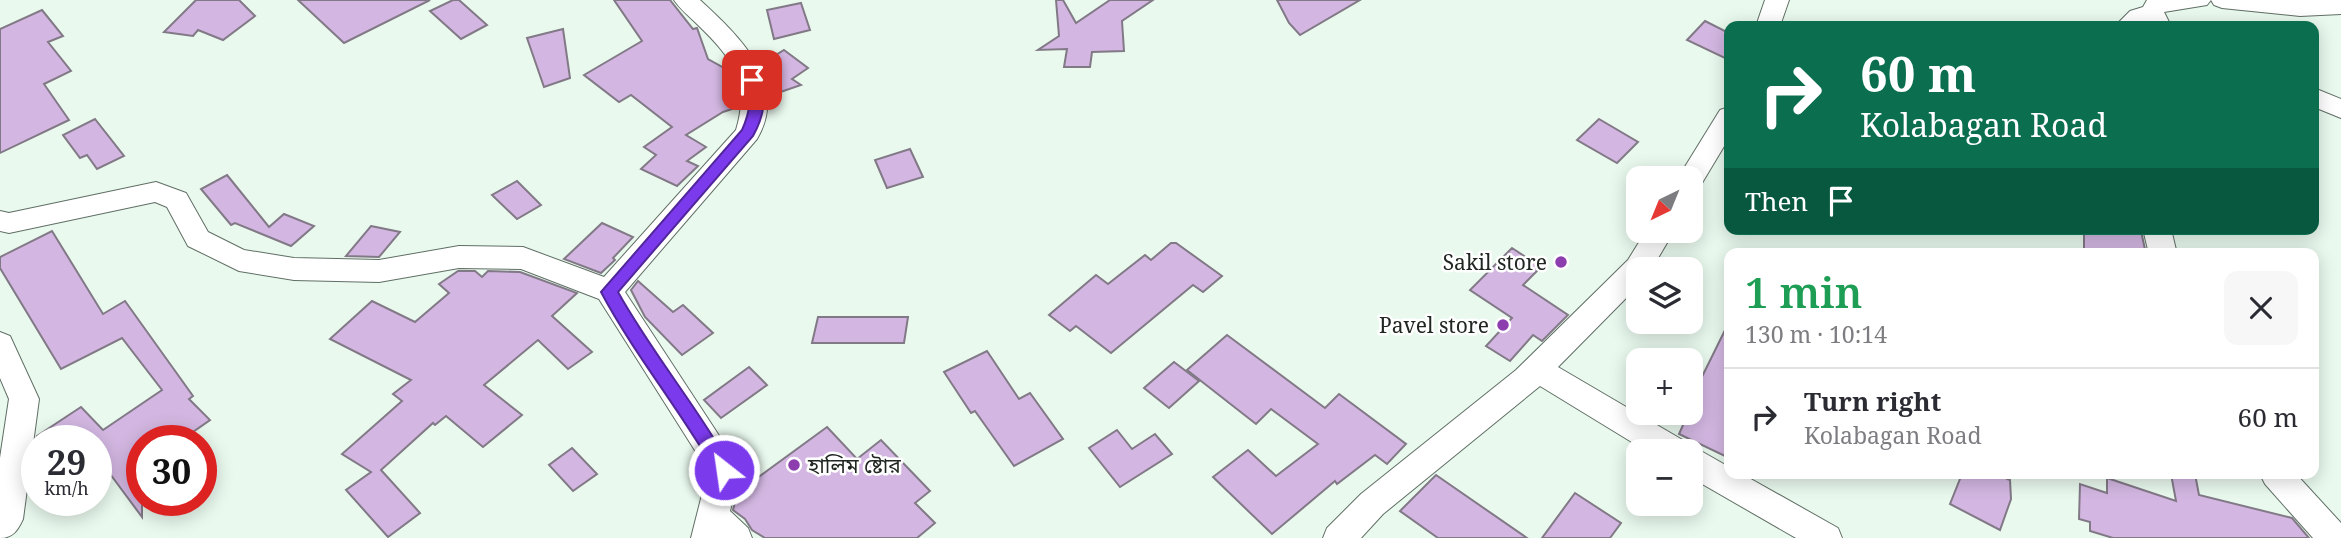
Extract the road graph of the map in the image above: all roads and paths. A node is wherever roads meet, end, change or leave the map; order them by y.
1 (687, 0) edge
2 (1777, 0) edge
3 (2199, 0) edge
4 (2222, 0) edge
5 (2341, 6) edge
6 (2155, 20) edge
7 (1770, 21) edge
8 (2132, 21) edge
9 (2319, 99) edge
10 (2341, 109) edge
11 (1724, 124) edge
12 (1699, 166) edge
13 (0, 221) edge
14 (1653, 243) edge
15 (609, 292) junction
16 (0, 344) edge
17 (1537, 369) junction
18 (1653, 439) edge
19 (1703, 468) edge
20 (2281, 479) edge
21 (0, 526) edge
22 (719, 531) edge
23 (1339, 538) edge
24 (1826, 538) edge
25 (2334, 538) edge

1 - 15 street
2 - 7 street
3 - 6 street
4 - 5 street
6 - 8 street
9 - 10 street
11 - 12 street
13 - 15 street
14 - 17 street
15 - 22 street
16 - 21 street
17 - 18 street
17 - 23 street
19 - 24 street
20 - 25 street

